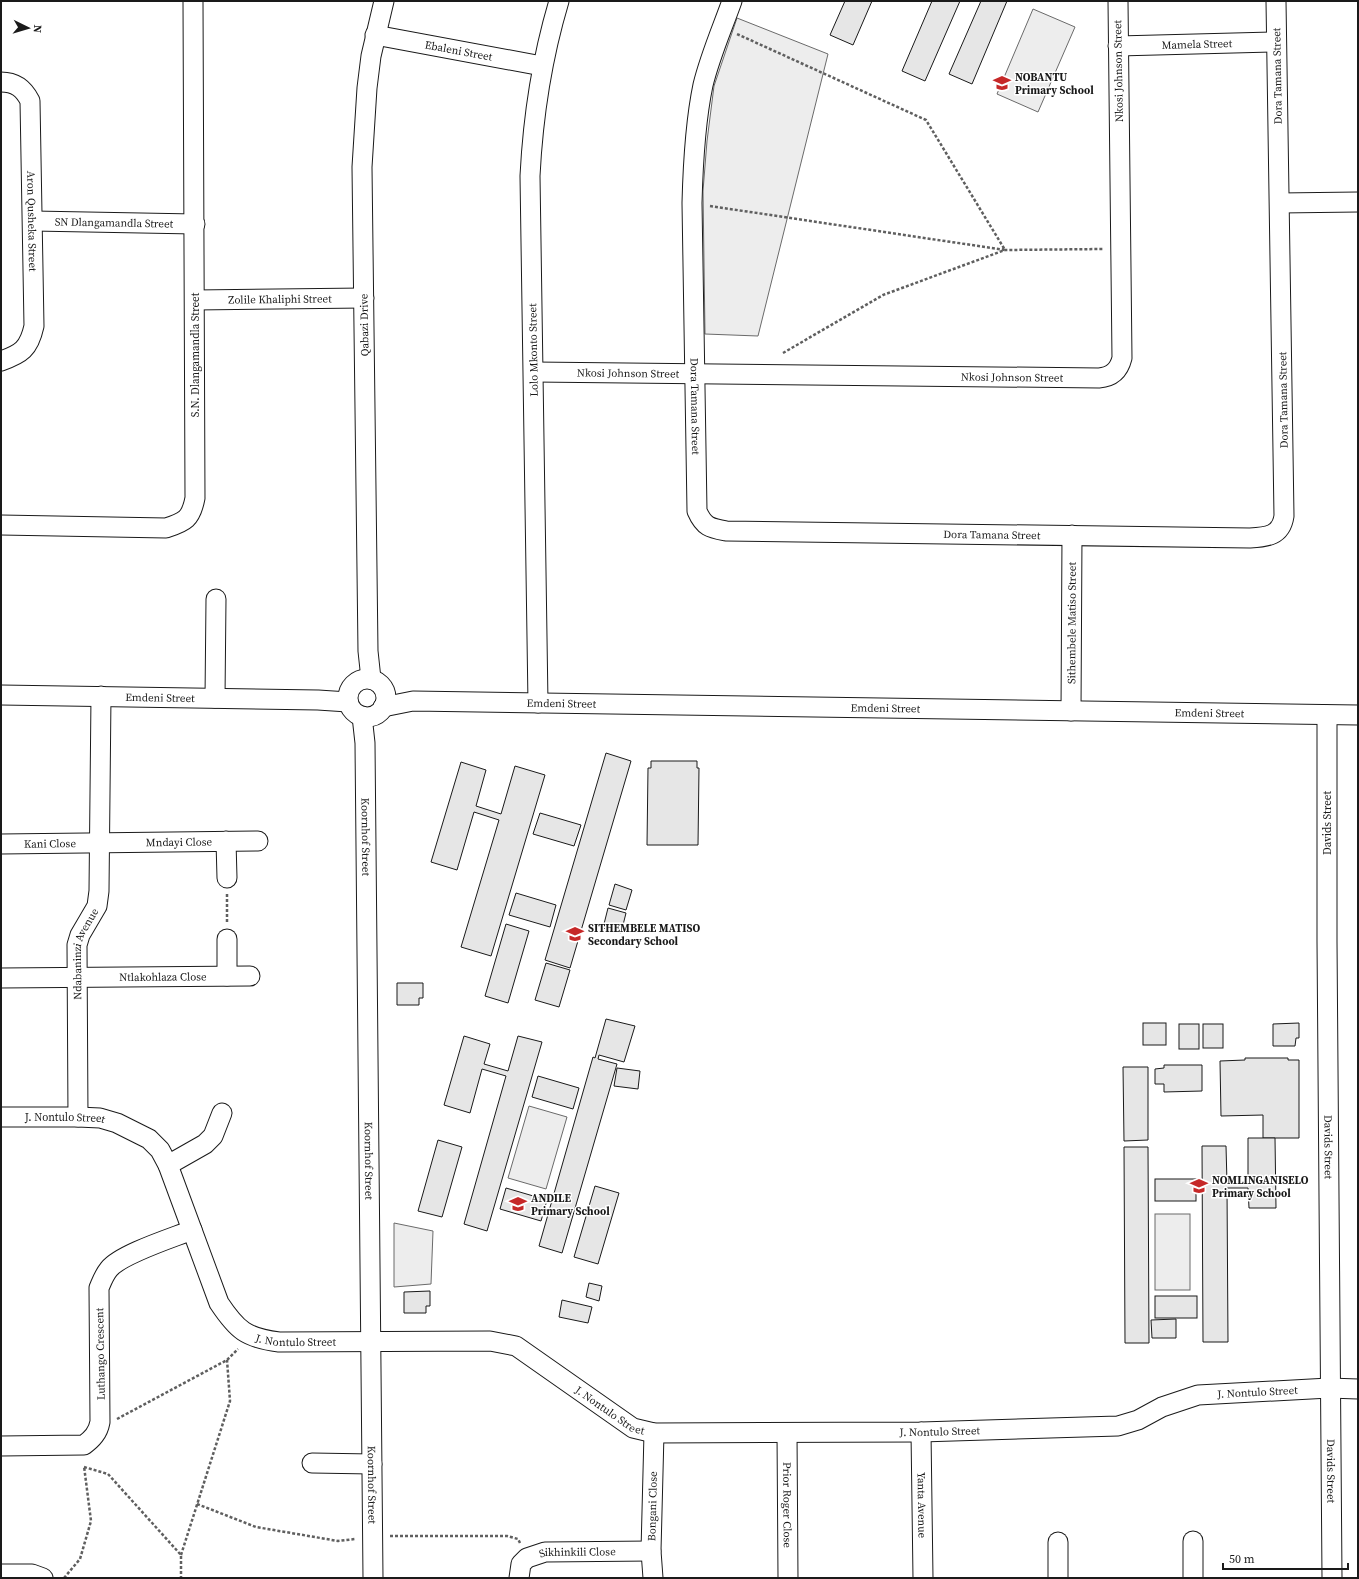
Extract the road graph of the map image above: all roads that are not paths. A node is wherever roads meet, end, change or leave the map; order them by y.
1 (193, 1) edge
2 (384, 1) edge
3 (559, 1) edge
4 (732, 1) edge
5 (1118, 1) edge
6 (1276, 1) edge
7 (375, 34) junction
8 (1276, 42) junction
9 (1118, 46) junction
10 (542, 66) junction
11 (1, 82) edge
12 (1358, 202) edge
13 (1280, 203) junction
14 (33, 221) junction
15 (195, 224) junction
16 (364, 298) junction
17 (195, 300) junction
18 (1, 361) edge
19 (534, 372) junction
20 (695, 374) junction
21 (1, 525) edge
22 (1072, 535) junction
23 (216, 599) dead end
24 (358, 687) junction
25 (1, 695) edge
26 (101, 696) junction
27 (215, 698) junction
28 (538, 703) junction
29 (376, 708) junction
30 (1071, 711) junction
31 (1327, 715) junction
32 (1358, 715) edge
33 (226, 841) junction
34 (258, 841) dead end
35 (99, 842) junction
36 (1, 844) edge
37 (227, 878) road end
38 (227, 939) road end
39 (227, 976) junction
40 (250, 976) dead end
41 (77, 977) junction
42 (1, 978) edge
43 (222, 1112) dead end
44 (1, 1117) edge
45 (78, 1117) junction
46 (168, 1165) junction
47 (192, 1230) junction
48 (371, 1342) junction
49 (1330, 1388) junction
50 (1358, 1389) edge
51 (921, 1432) junction
52 (654, 1433) junction
53 (786, 1433) junction
54 (1, 1446) edge
55 (312, 1463) dead end
56 (372, 1464) junction
57 (1193, 1540) dead end
58 (1058, 1542) dead end
59 (651, 1551) junction
60 (1, 1574) edge
61 (43, 1578) edge
62 (373, 1578) edge
63 (519, 1578) edge
64 (653, 1578) edge
65 (788, 1578) edge
66 (923, 1578) edge
67 (1058, 1578) edge
68 (1193, 1578) edge
69 (1332, 1578) edge

1 - 15 street, S.N. Dlangamandla Street
2 - 7 street, Qabazi Drive
3 - 10 street, Lolo Mkonto Street
4 - 20 street, Dora Tamana Street
5 - 9 street, Nkosi Johnson Street
6 - 8 street, Dora Tamana Street
7 - 10 street, Ebaleni Street
7 - 16 street, Qabazi Drive
8 - 9 street, Mamela Street
8 - 13 street, Dora Tamana Street
9 - 20 street, Nkosi Johnson Street
10 - 19 street, Lolo Mkonto Street
11 - 14 street, Aron Qusheka Street
12 - 13 street
13 - 22 street, Dora Tamana Street
14 - 15 street, SN Dlangamandla Street
14 - 18 street, Aron Qusheka Street
15 - 17 street, S.N. Dlangamandla Street
16 - 17 street, Zolile Khaliphi Street
16 - 24 street, Qabazi Drive
17 - 21 street, S.N. Dlangamandla Street
19 - 20 street, Nkosi Johnson Street
19 - 28 street, Lolo Mkonto Street
20 - 22 street, Dora Tamana Street
22 - 30 street, Sithembele Matiso Street
23 - 27 street
24 - 27 street, Emdeni Street
24 - 29 street
24 - 29 street
25 - 26 street, Emdeni Street
26 - 27 street, Emdeni Street
26 - 35 street, Ndabaninzi Avenue
28 - 29 street, Emdeni Street
28 - 30 street, Emdeni Street
29 - 48 street, Koornhof Street
30 - 31 street, Emdeni Street
31 - 32 street, Emdeni Street
31 - 49 street, Davids Street
33 - 34 street, Mndayi Close
33 - 35 street, Mndayi Close
33 - 37 street
35 - 36 street, Kani Close
35 - 41 street, Ndabaninzi Avenue
38 - 39 street
39 - 40 street, Ntlakohlaza Close
39 - 41 street, Ntlakohlaza Close
41 - 42 street, Ntlakohlaza Close
41 - 45 street, Ndabaninzi Avenue
43 - 46 street
44 - 45 street, J. Nontulo Street
45 - 46 street, J. Nontulo Street
46 - 47 street, J. Nontulo Street
47 - 48 street, J. Nontulo Street
47 - 54 street, Luthango Crescent
48 - 52 street, J. Nontulo Street
48 - 56 street, Koornhof Street
49 - 50 street, J. Nontulo Street
49 - 51 street, J. Nontulo Street
49 - 69 street, Davids Street
51 - 53 street, J. Nontulo Street
51 - 66 street, Yanta Avenue
52 - 53 street, J. Nontulo Street
52 - 59 street, Bongani Close
53 - 65 street, Prior Roger Close
55 - 56 street
56 - 62 street, Koornhof Street
57 - 68 street
58 - 67 street
59 - 63 street, Sikhinkili Close
59 - 64 street, Bongani Close
60 - 61 street

